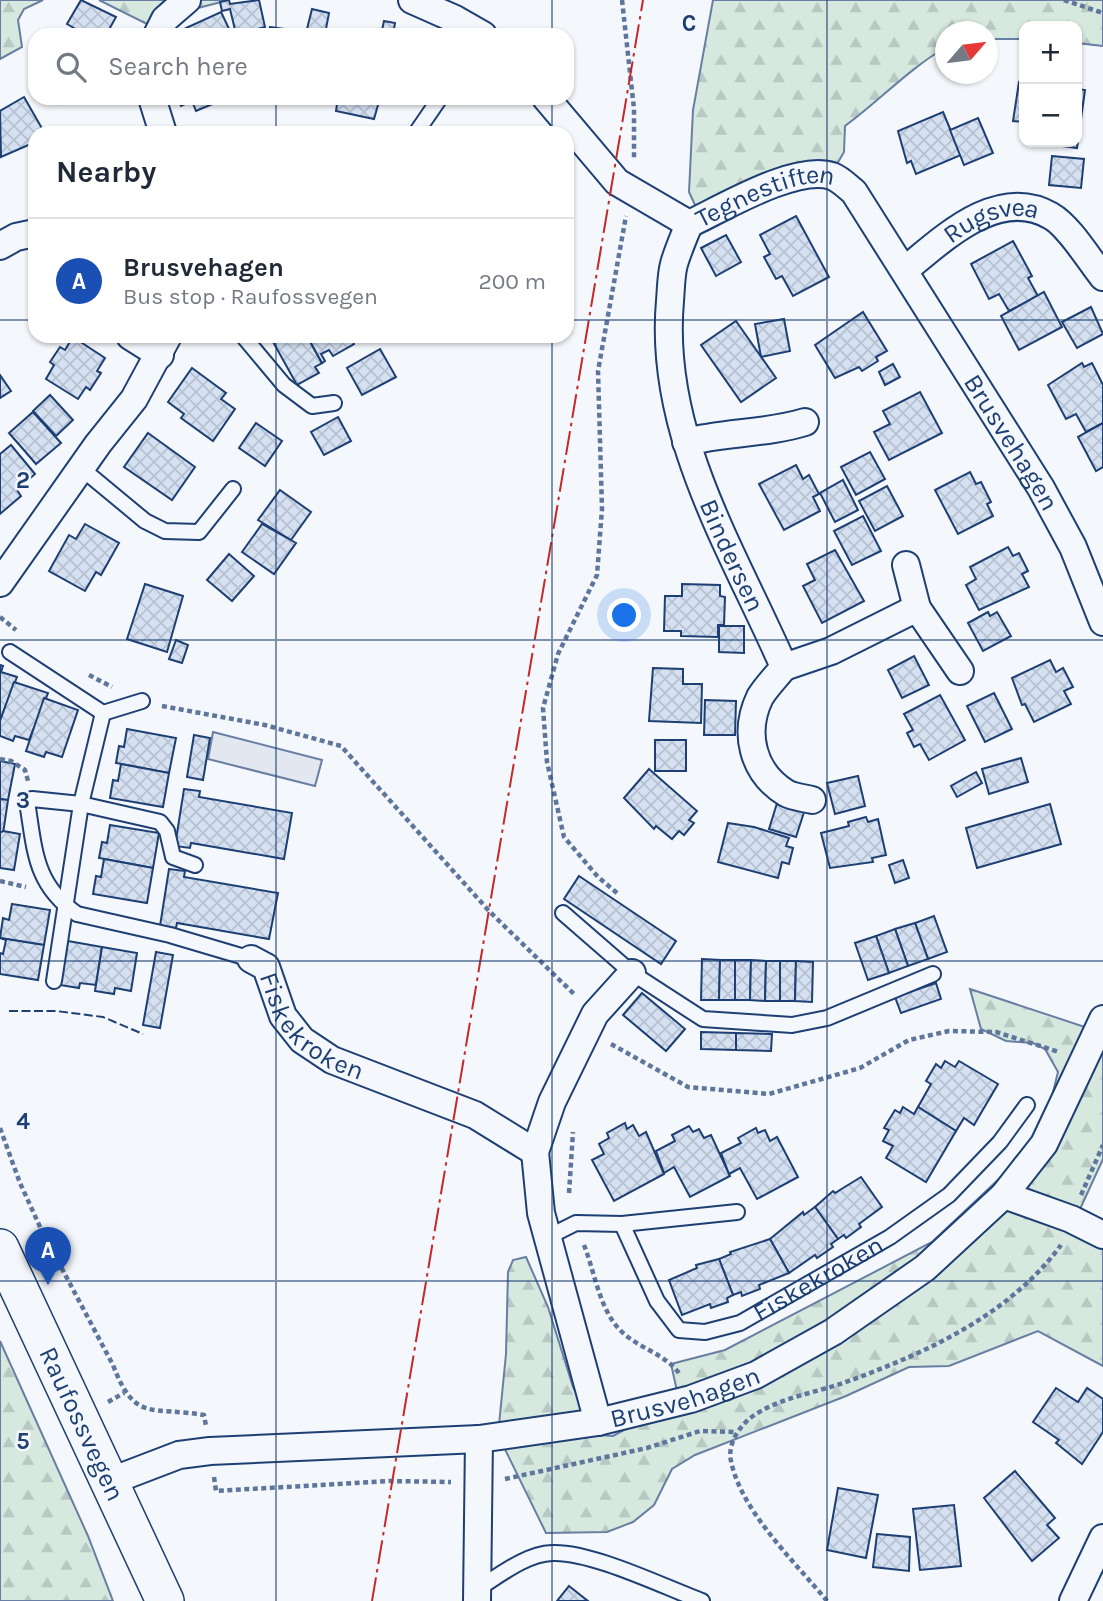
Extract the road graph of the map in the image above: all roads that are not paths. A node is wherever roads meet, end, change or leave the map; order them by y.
1 (187, 0) edge
2 (412, 0) edge
3 (160, 28) edge
4 (471, 28) edge
5 (154, 105) edge
6 (435, 105) edge
7 (552, 105) edge
8 (161, 126) edge
9 (421, 126) edge
10 (570, 126) edge
11 (574, 131) edge
12 (689, 224) junction
13 (28, 234) edge
14 (0, 246) edge
15 (905, 270) junction
16 (1103, 277) edge
17 (249, 343) edge
18 (164, 345) edge
19 (334, 403) dead end
20 (805, 422) dead end
21 (686, 442) junction
22 (81, 468) junction
23 (233, 489) dead end
24 (906, 565) dead end
25 (0, 583) edge
26 (917, 608) junction
27 (1103, 622) edge
28 (10, 652) dead end
29 (784, 667) junction
30 (960, 671) dead end
31 (142, 701) road end
32 (103, 713) junction
33 (812, 800) dead end
34 (81, 804) junction
35 (195, 865) dead end
36 (66, 907) junction
37 (563, 913) dead end
38 (251, 959) joint
39 (632, 973) junction
40 (933, 974) dead end
41 (54, 981) dead end
42 (1103, 1019) edge
43 (1027, 1105) dead end
44 (535, 1152) junction
45 (1004, 1195) junction
46 (737, 1212) dead end
47 (622, 1224) junction
48 (1103, 1235) edge
49 (548, 1237) junction
50 (0, 1248) edge
51 (598, 1422) junction
52 (479, 1438) junction
53 (111, 1481) junction
54 (1103, 1538) edge
55 (478, 1595) edge
56 (165, 1601) edge
57 (702, 1601) edge
58 (1073, 1601) edge

1 - 3 street
2 - 4 street
5 - 8 street
6 - 9 lane
7 - 10 street, Tegnestiften
11 - 12 street, Tegnestiften
12 - 15 street, Tegnestiften
12 - 21 street, Bindersen
13 - 14 street
15 - 16 street, Rugsvea
15 - 27 street, Brusvehagen
17 - 19 lane
18 - 22 street
20 - 21 street
21 - 29 street, Bindersen
22 - 23 lane
22 - 25 street
24 - 26 street
26 - 29 street
26 - 30 street
28 - 32 lane
29 - 33 street
31 - 32 lane
32 - 34 lane
34 - 35 lane
34 - 36 lane
34 - 36 lane
36 - 38 lane
36 - 41 lane
37 - 39 lane
38 - 44 street, Fiskekroken
39 - 40 lane
39 - 44 street
42 - 45 street, Brusvehagen
43 - 47 lane, Fiskekroken
44 - 49 street
45 - 48 street
45 - 51 street, Brusvehagen
46 - 47 lane
47 - 49 lane
49 - 51 street
50 - 53 main road, Raufossvegen
51 - 52 street, Brusvehagen
52 - 53 street, Brusvehagen
52 - 55 street
53 - 56 main road, Raufossvegen
54 - 58 street
55 - 57 lane

